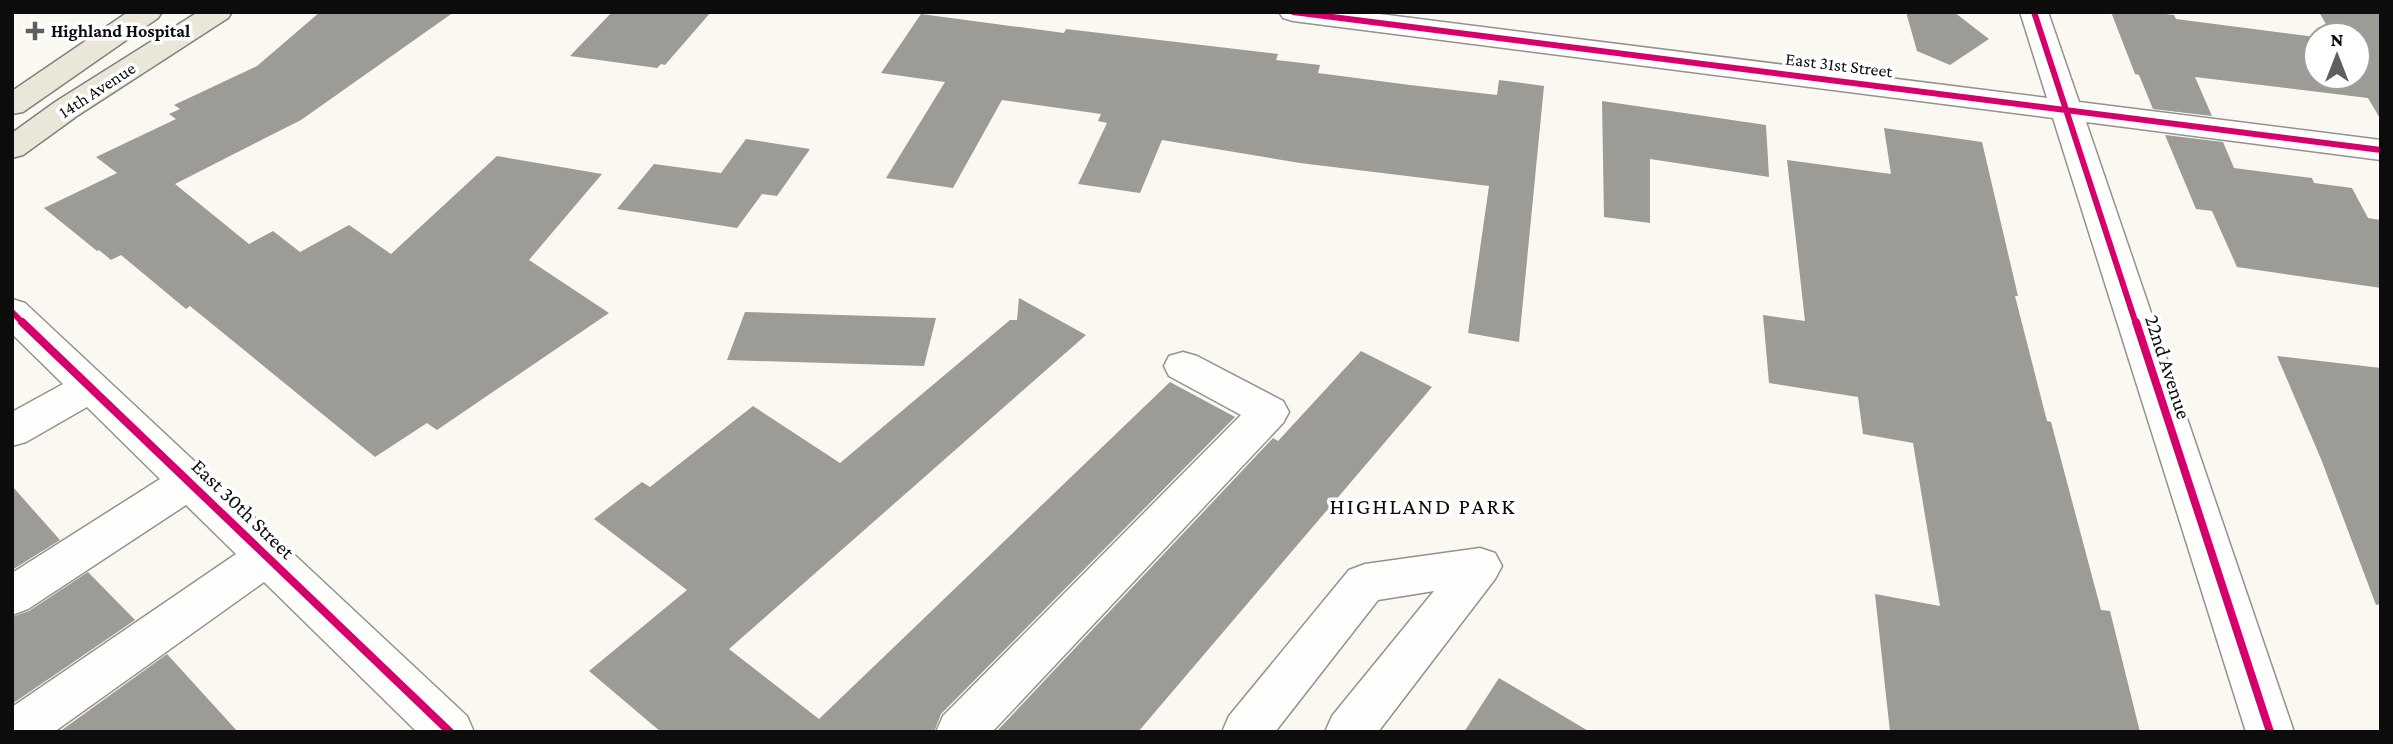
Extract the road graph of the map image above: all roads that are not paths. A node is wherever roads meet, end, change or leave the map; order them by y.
1 (148, 12) edge
2 (218, 12) edge
3 (1293, 12) edge
4 (2034, 12) edge
5 (12, 105) edge
6 (2066, 110) junction
7 (12, 148) edge
8 (2381, 150) edge
9 (12, 312) edge
10 (1183, 366) dead end
11 (91, 387) junction
12 (12, 431) edge
13 (189, 482) junction
14 (267, 556) junction
15 (12, 596) edge
16 (15, 732) edge
17 (450, 732) edge
18 (960, 732) edge
19 (1246, 732) edge
20 (1349, 732) edge
21 (2270, 732) edge

1 - 5 main road, 14th Avenue
2 - 7 main road, 14th Avenue
3 - 6 street, East 31st Street
4 - 6 street, 22nd Avenue
6 - 8 street, East 31st Street
6 - 21 street, 22nd Avenue
9 - 11 street, East 30th Street
10 - 18 street
11 - 12 street
11 - 13 street, East 30th Street
13 - 14 street, East 30th Street
13 - 15 street
14 - 16 street
14 - 17 street, East 30th Street
19 - 20 street

